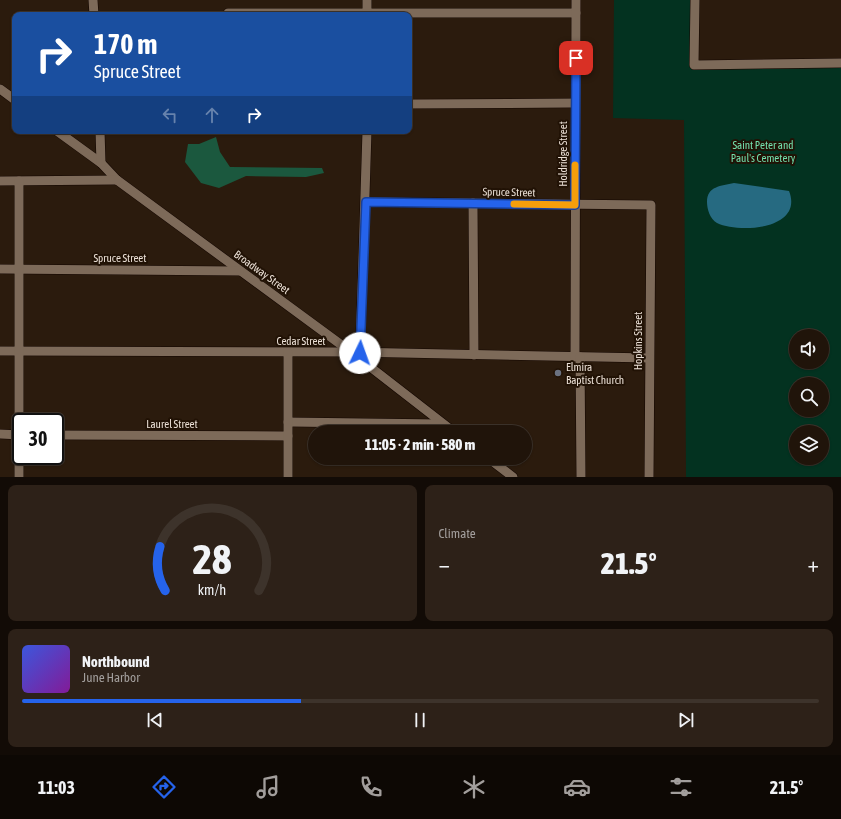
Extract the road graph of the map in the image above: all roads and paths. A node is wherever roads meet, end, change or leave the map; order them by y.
1 (93, 0) edge
2 (367, 0) edge
3 (576, 0) edge
4 (695, 0) edge
5 (94, 12) edge
6 (367, 12) edge
7 (576, 13) junction
8 (412, 14) edge
9 (841, 63) edge
10 (2, 92) edge
11 (12, 98) edge
12 (575, 103) junction
13 (412, 104) edge
14 (61, 134) edge
15 (100, 134) edge
16 (367, 134) edge
17 (101, 163) junction
18 (118, 180) junction
19 (0, 181) edge
20 (19, 181) junction
21 (366, 202) junction
22 (473, 203) junction
23 (575, 205) junction
24 (651, 205) joint
25 (0, 269) edge
26 (18, 269) junction
27 (239, 271) junction
28 (0, 351) edge
29 (20, 352) junction
30 (351, 352) junction
31 (288, 353) junction
32 (360, 353) junction
33 (474, 356) junction
34 (577, 357) junction
35 (649, 358) junction
36 (20, 413) edge
37 (288, 422) junction
38 (442, 424) joint
39 (0, 434) edge
40 (12, 435) edge
41 (64, 435) edge
42 (288, 436) junction
43 (19, 465) edge
44 (497, 465) edge
45 (19, 477) edge
46 (288, 477) edge
47 (513, 477) edge
48 (580, 477) edge
49 (649, 477) edge

1 - 5 street
2 - 6 street
3 - 7 street, Holdridge Street
4 - 9 street
7 - 8 street
7 - 12 street, Holdridge Street
10 - 11 street
12 - 13 street
12 - 23 street, Holdridge Street
14 - 17 street, Broadway Street
15 - 17 street
16 - 21 street
17 - 18 street, Broadway Street
18 - 20 street
18 - 27 street, Broadway Street
19 - 20 street
20 - 26 street
21 - 22 street, Spruce Street
21 - 32 street
22 - 23 street, Spruce Street
22 - 33 street
23 - 24 street, Spruce Street
23 - 34 street, Holdridge Street
24 - 35 street, Hopkins Street
25 - 26 street, Spruce Street
26 - 27 street, Spruce Street
26 - 29 street
27 - 30 street, Broadway Street
28 - 29 street, Cedar Street
29 - 31 street, Cedar Street
29 - 36 street
30 - 31 street, Cedar Street
30 - 32 street, Cedar Street
30 - 38 street, Broadway Street
31 - 37 street
32 - 33 street, Cedar Street
33 - 34 street, Cedar Street
34 - 35 street, Cedar Street
34 - 48 street, Holdridge Street
35 - 49 street, Hopkins Street
37 - 38 street
37 - 42 street
39 - 40 street
41 - 42 street, Laurel Street
42 - 46 street
43 - 45 street
44 - 47 street

